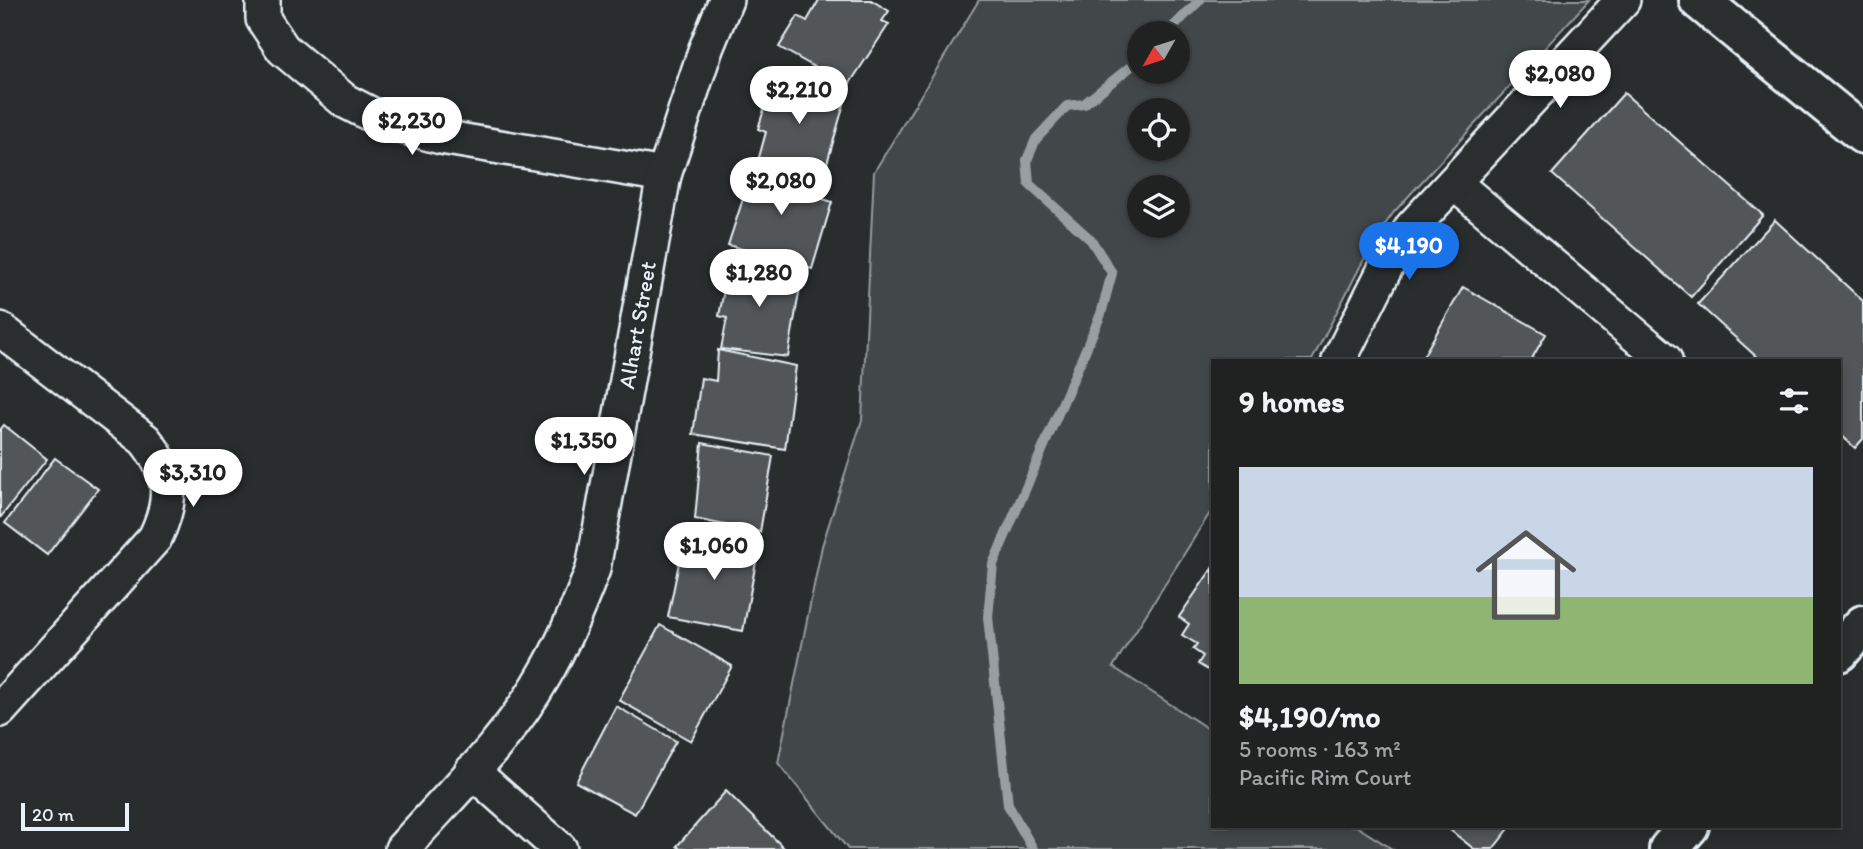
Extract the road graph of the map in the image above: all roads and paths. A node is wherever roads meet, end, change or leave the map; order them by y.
1 (263, 0) edge
2 (726, 0) edge
3 (1623, 0) edge
4 (1699, 0) edge
5 (1863, 134) edge
6 (664, 175) junction
7 (1454, 184) junction
8 (0, 329) edge
9 (1340, 359) edge
10 (1664, 359) edge
11 (1863, 625) edge
12 (1841, 650) edge
13 (0, 710) edge
14 (472, 771) junction
15 (1687, 828) edge
16 (402, 849) edge
17 (560, 849) edge
18 (1669, 849) edge

1 - 6 street
2 - 6 street, Alhart Street
3 - 7 street
4 - 5 street
6 - 14 street, Alhart Street
7 - 9 street
7 - 10 street
8 - 13 street
11 - 12 street
14 - 16 street, Alhart Street
14 - 17 street
15 - 18 street

